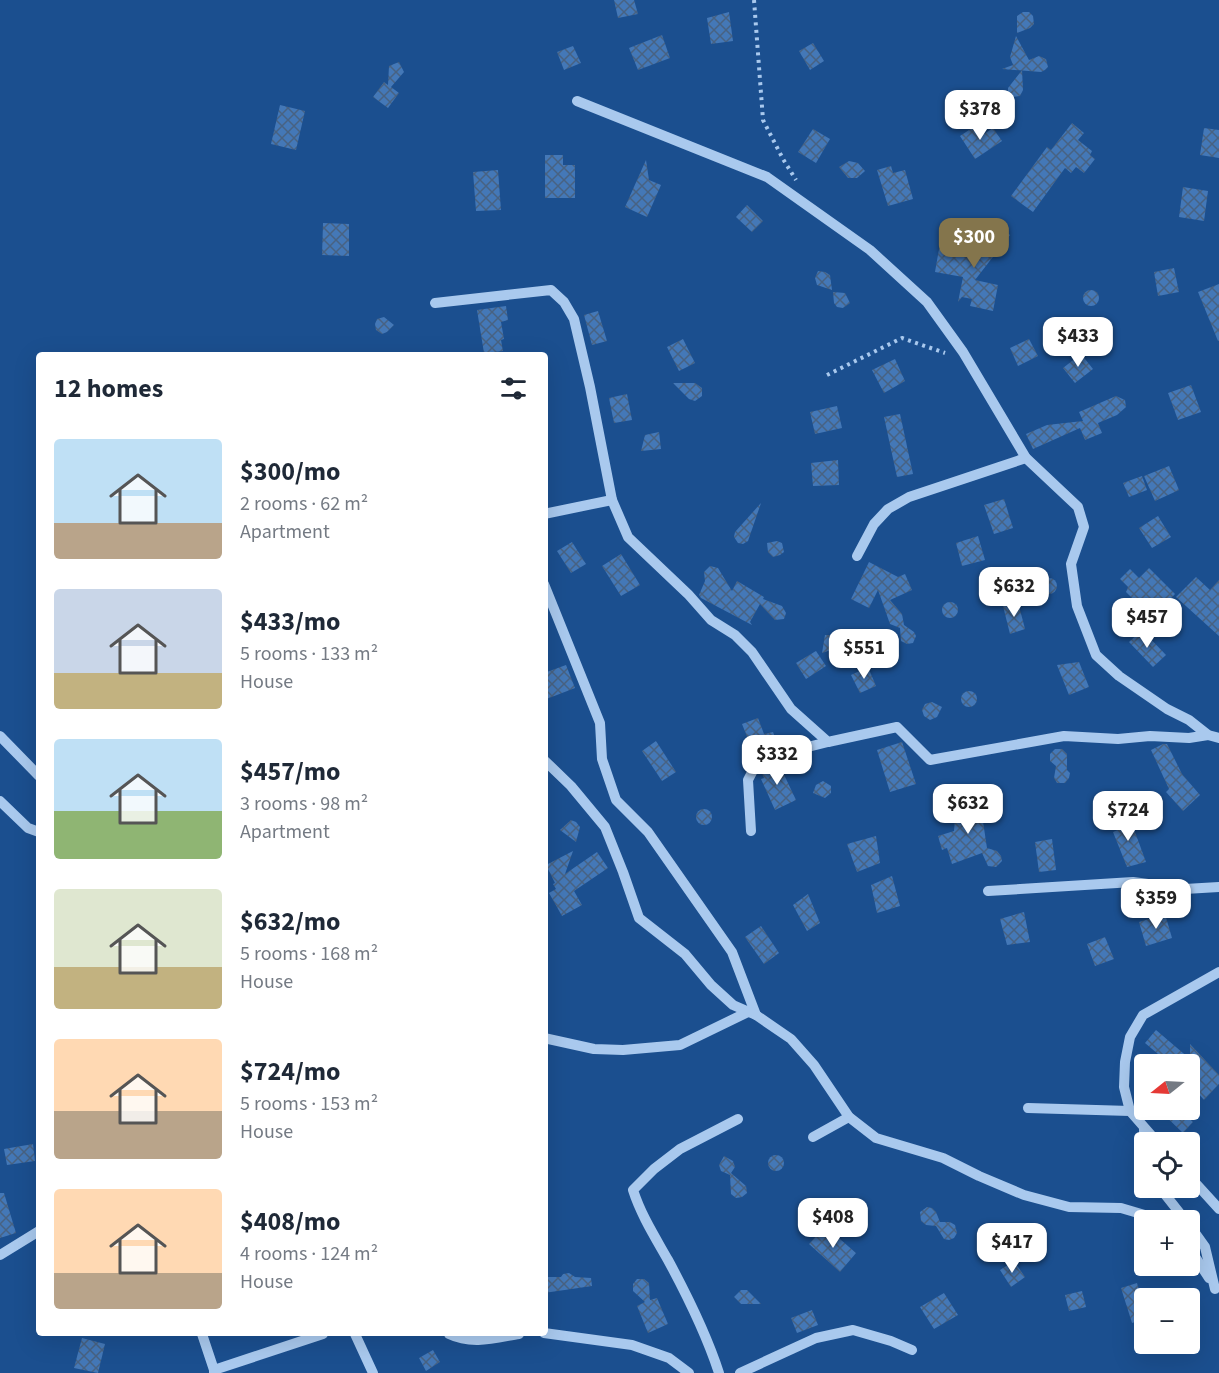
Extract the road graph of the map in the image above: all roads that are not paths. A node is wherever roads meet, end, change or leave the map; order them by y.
1 (577, 101) dead end
2 (435, 303) dead end
3 (1026, 458) junction
4 (612, 500) junction
5 (548, 513) edge
6 (857, 556) dead end
7 (548, 594) edge
8 (0, 736) edge
9 (1214, 736) edge
10 (828, 742) junction
11 (548, 764) edge
12 (36, 773) edge
13 (0, 801) edge
14 (36, 831) edge
15 (751, 831) dead end
16 (1219, 887) edge
17 (988, 891) dead end
18 (1219, 972) edge
19 (752, 1013) junction
20 (548, 1039) edge
21 (1028, 1108) dead end
22 (1130, 1111) junction
23 (849, 1118) junction
24 (738, 1119) dead end
25 (1144, 1129) joint
26 (1147, 1132) edge
27 (813, 1137) dead end
28 (1200, 1188) edge
29 (1168, 1198) edge
30 (1219, 1209) edge
31 (1177, 1210) edge
32 (1134, 1212) edge
33 (36, 1233) edge
34 (1200, 1240) edge
35 (0, 1255) edge
36 (1200, 1263) edge
37 (1217, 1291) edge
38 (548, 1334) edge
39 (203, 1336) edge
40 (317, 1336) edge
41 (357, 1336) edge
42 (454, 1336) edge
43 (508, 1336) edge
44 (912, 1350) dead end
45 (214, 1372) edge
46 (373, 1373) edge
47 (689, 1373) edge
48 (719, 1373) edge
49 (740, 1373) edge

1 - 3 street
2 - 4 street
3 - 6 street
3 - 9 street
4 - 5 street
4 - 10 street
7 - 19 street
8 - 12 street
9 - 10 street
10 - 15 street
11 - 19 street
13 - 14 street
16 - 17 street
18 - 22 street
19 - 20 street
19 - 23 street
21 - 22 street
22 - 25 street
23 - 27 street
23 - 32 street
24 - 48 street
25 - 26 street
28 - 30 street
29 - 31 street
33 - 35 street
34 - 37 street
36 - 37 street
38 - 47 street
39 - 45 street
40 - 45 street
41 - 46 street
42 - 43 street
44 - 49 street

